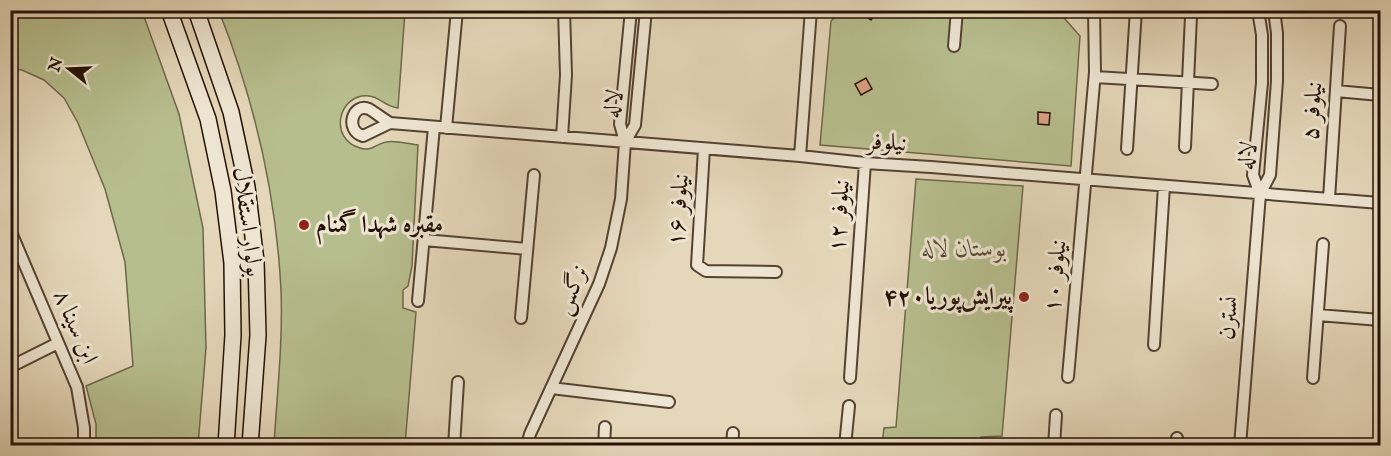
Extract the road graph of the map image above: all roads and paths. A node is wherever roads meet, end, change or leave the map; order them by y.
1 (196, 10) edge
2 (457, 10) edge
3 (564, 10) edge
4 (631, 10) edge
5 (646, 10) edge
6 (811, 10) edge
7 (957, 10) edge
8 (1094, 10) edge
9 (1136, 10) edge
10 (1258, 10) edge
11 (1274, 10) edge
12 (1279, 10) edge
13 (169, 11) edge
14 (1191, 16) dead end
15 (1340, 26) dead end
16 (1277, 33) junction
17 (954, 46) dead end
18 (1095, 77) junction
19 (1132, 79) junction
20 (1187, 82) junction
21 (1212, 84) dead end
22 (1335, 91) junction
23 (1380, 95) edge
24 (390, 123) dead end
25 (434, 127) junction
26 (446, 128) junction
27 (562, 137) junction
28 (626, 142) junction
29 (1185, 147) dead end
30 (704, 149) junction
31 (1127, 149) dead end
32 (800, 156) junction
33 (865, 164) junction
34 (534, 175) dead end
35 (1086, 180) junction
36 (1164, 186) junction
37 (1260, 194) junction
38 (1329, 199) junction
39 (1380, 203) edge
40 (10, 230) edge
41 (424, 240) junction
42 (1323, 244) dead end
43 (527, 249) junction
44 (776, 272) dead end
45 (418, 302) dead end
46 (1318, 315) junction
47 (521, 318) dead end
48 (1380, 320) edge
49 (58, 343) junction
50 (1154, 345) dead end
51 (10, 367) edge
52 (1068, 377) dead end
53 (850, 378) dead end
54 (1313, 378) dead end
55 (459, 382) dead end
56 (551, 388) junction
57 (669, 402) dead end
58 (849, 406) dead end
59 (1056, 416) dead end
60 (605, 427) dead end
61 (733, 433) dead end
62 (84, 446) edge
63 (226, 446) edge
64 (250, 446) edge
65 (454, 446) edge
66 (527, 446) edge
67 (604, 446) edge
68 (732, 446) edge
69 (845, 446) edge
70 (1054, 446) edge
71 (1240, 446) edge

1 - 64 main road, بولوار استقلال
2 - 26 street
3 - 27 street
4 - 28 street, لاله
5 - 28 street, لاله
6 - 32 street
7 - 17 street
8 - 18 street, نیلوفر ۱۰
9 - 19 street
10 - 37 street, لاله
11 - 16 street, لاله
12 - 16 street
13 - 63 main road, بولوار استقلال
14 - 20 street
15 - 22 street, نیلوفر ۵
16 - 37 street, لاله
18 - 19 street
18 - 35 street, نیلوفر ۱۰
19 - 20 street
19 - 31 street
20 - 21 street
20 - 29 street
22 - 23 street
22 - 38 street, نیلوفر ۵
24 - 25 street, نیلوفر
25 - 26 street, نیلوفر
25 - 41 street
26 - 27 street, نیلوفر
27 - 28 street, نیلوفر
28 - 30 street, نیلوفر
28 - 56 street, نرگس
30 - 32 street, نیلوفر
30 - 44 street, نیلوفر ۱۶
32 - 33 street, نیلوفر
33 - 35 street, نیلوفر
33 - 53 street, نیلوفر ۱۲
34 - 43 street
35 - 36 street, نیلوفر
35 - 52 street, نیلوفر ۱۰
36 - 37 street, نیلوفر
36 - 50 street
37 - 38 street, نیلوفر
37 - 71 street, نسترن
38 - 39 street, نیلوفر
40 - 49 street, ابن سینا ۸
41 - 43 street
41 - 45 street
42 - 46 street
43 - 47 street
46 - 48 street
46 - 54 street
49 - 51 street
49 - 62 street, ابن سینا ۸
55 - 65 street
56 - 57 street
56 - 66 street, نرگس
58 - 69 street
59 - 70 street
60 - 67 street
61 - 68 street

